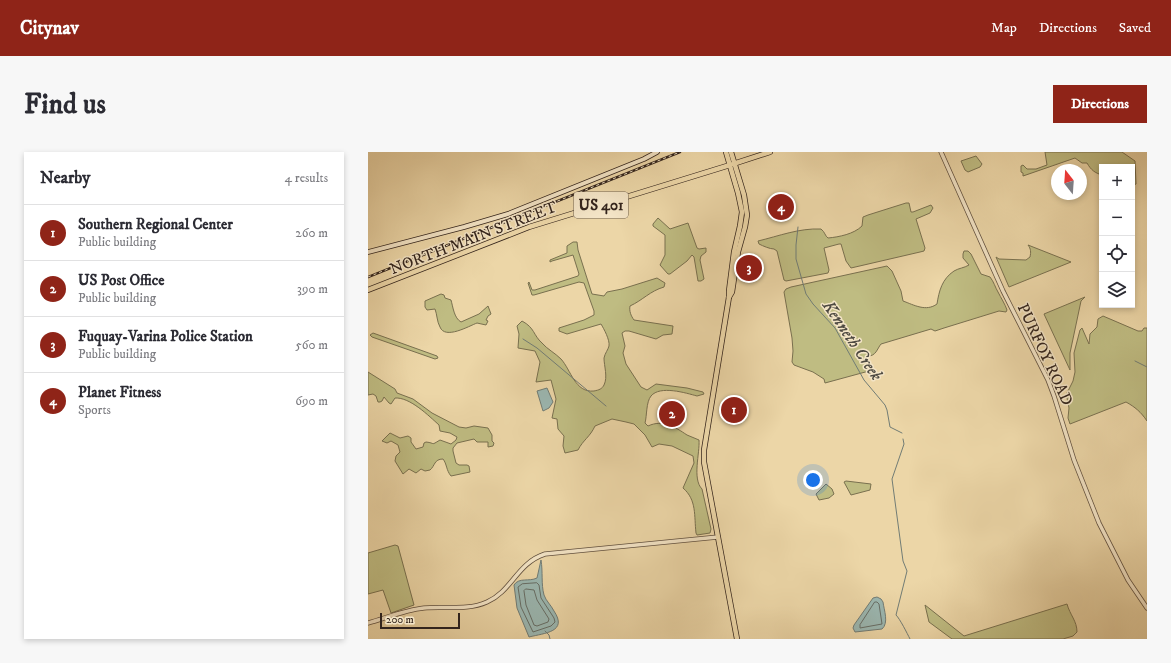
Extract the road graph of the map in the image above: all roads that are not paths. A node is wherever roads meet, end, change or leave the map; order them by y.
1 (657, 152) edge
2 (726, 152) edge
3 (731, 152) edge
4 (770, 152) edge
5 (941, 152) edge
6 (732, 164) junction
7 (741, 221) junction
8 (744, 232) junction
9 (368, 252) edge
10 (368, 290) edge
11 (729, 297) junction
12 (718, 537) junction
13 (1147, 608) edge
14 (368, 623) edge
15 (737, 639) edge

1 - 9 main road
2 - 6 main road
3 - 6 main road
4 - 6 main road, NORTH MAIN STREET / US 401
5 - 13 street, PURFOY ROAD
6 - 7 main road
6 - 8 main road
6 - 10 main road, NORTH MAIN STREET / US 401
7 - 8 main road
7 - 11 main road
8 - 11 main road
11 - 12 main road
12 - 14 street
12 - 15 main road

